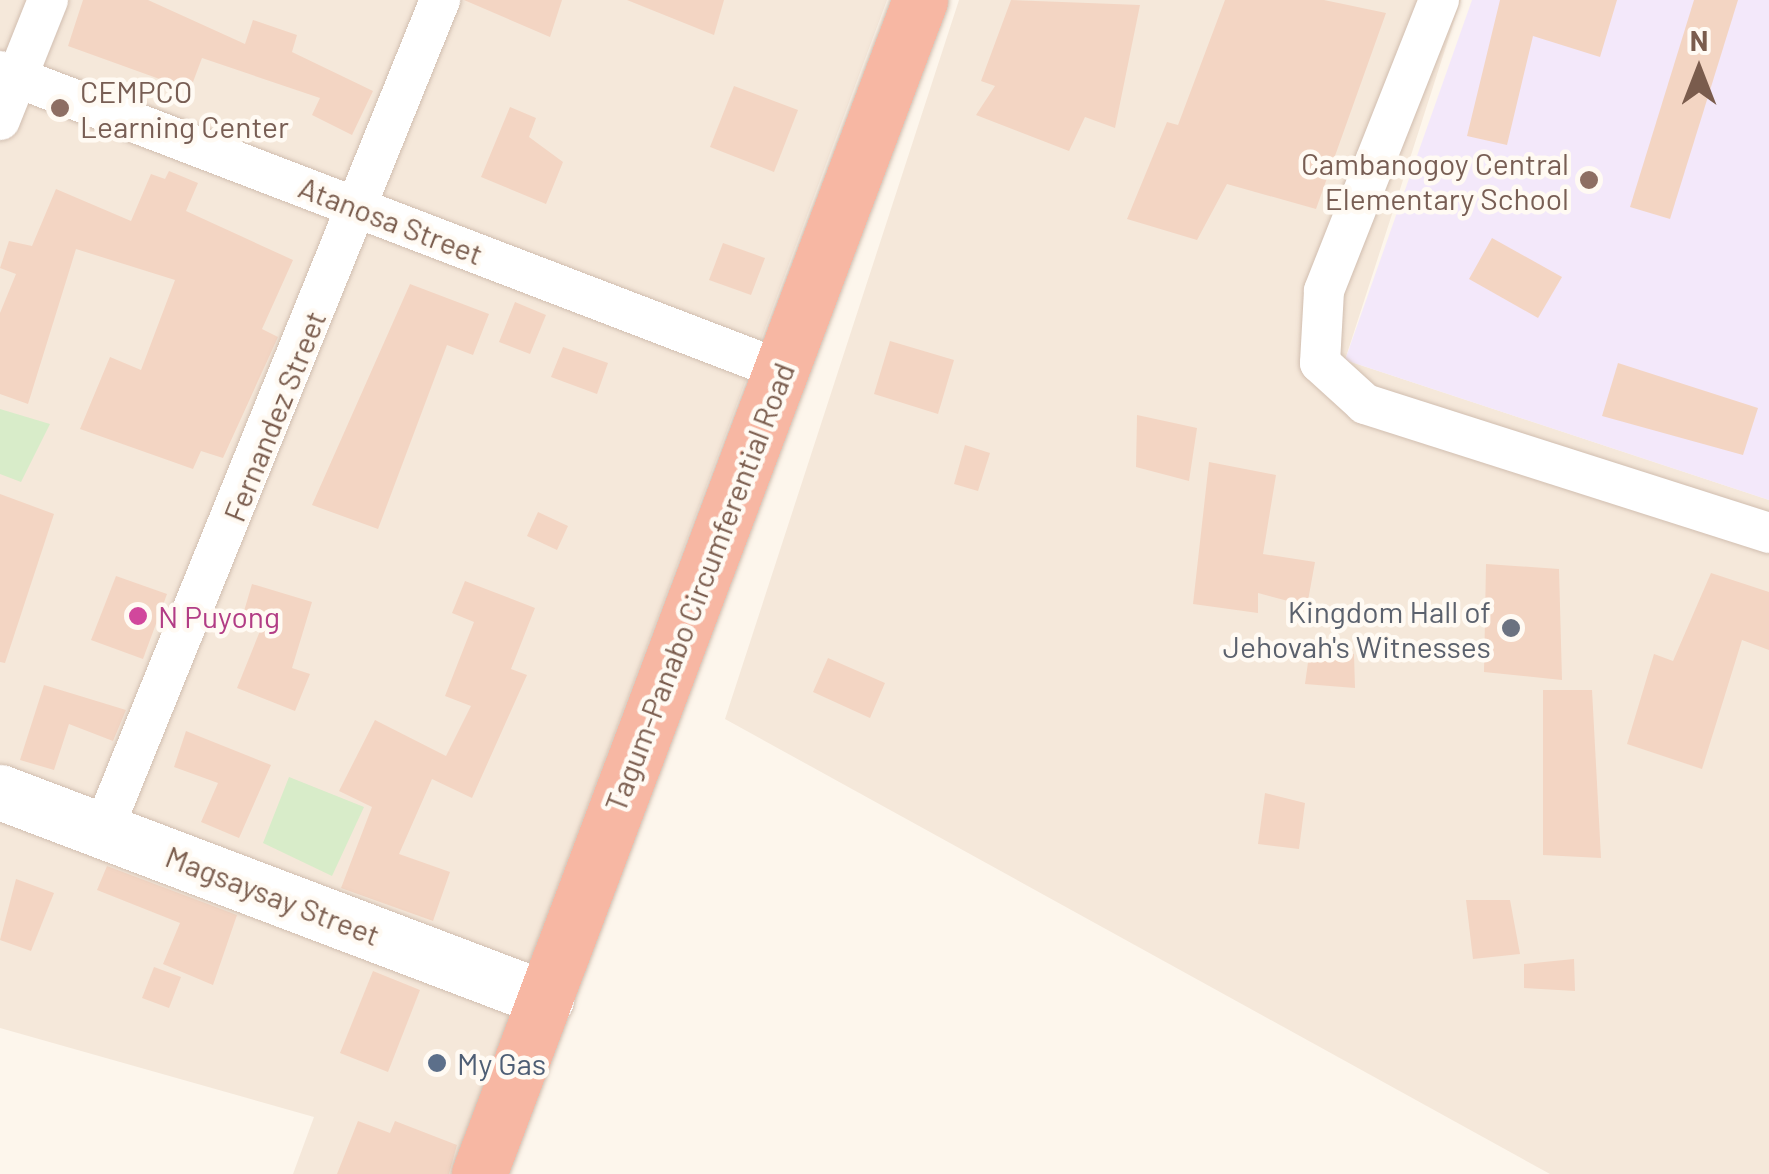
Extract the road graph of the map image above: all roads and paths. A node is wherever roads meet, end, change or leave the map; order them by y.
1 (48, 0) edge
2 (440, 0) edge
3 (920, 0) edge
4 (1440, 0) edge
5 (8, 74) edge
6 (0, 120) edge
7 (360, 208) junction
8 (781, 370) junction
9 (1769, 534) edge
10 (0, 792) edge
11 (103, 830) junction
12 (546, 999) junction
13 (478, 1174) edge

1 - 5 street
2 - 7 street, Fernandez Street
3 - 8 highway, Tagum-Panabo Circumferential Road
4 - 9 street
5 - 6 street
5 - 7 street, Atanosa Street
7 - 8 street, Atanosa Street
7 - 11 street, Fernandez Street
8 - 12 highway, Tagum-Panabo Circumferential Road
10 - 11 street, Magsaysay Street
11 - 12 street, Magsaysay Street
12 - 13 highway, Tagum-Panabo Circumferential Road

